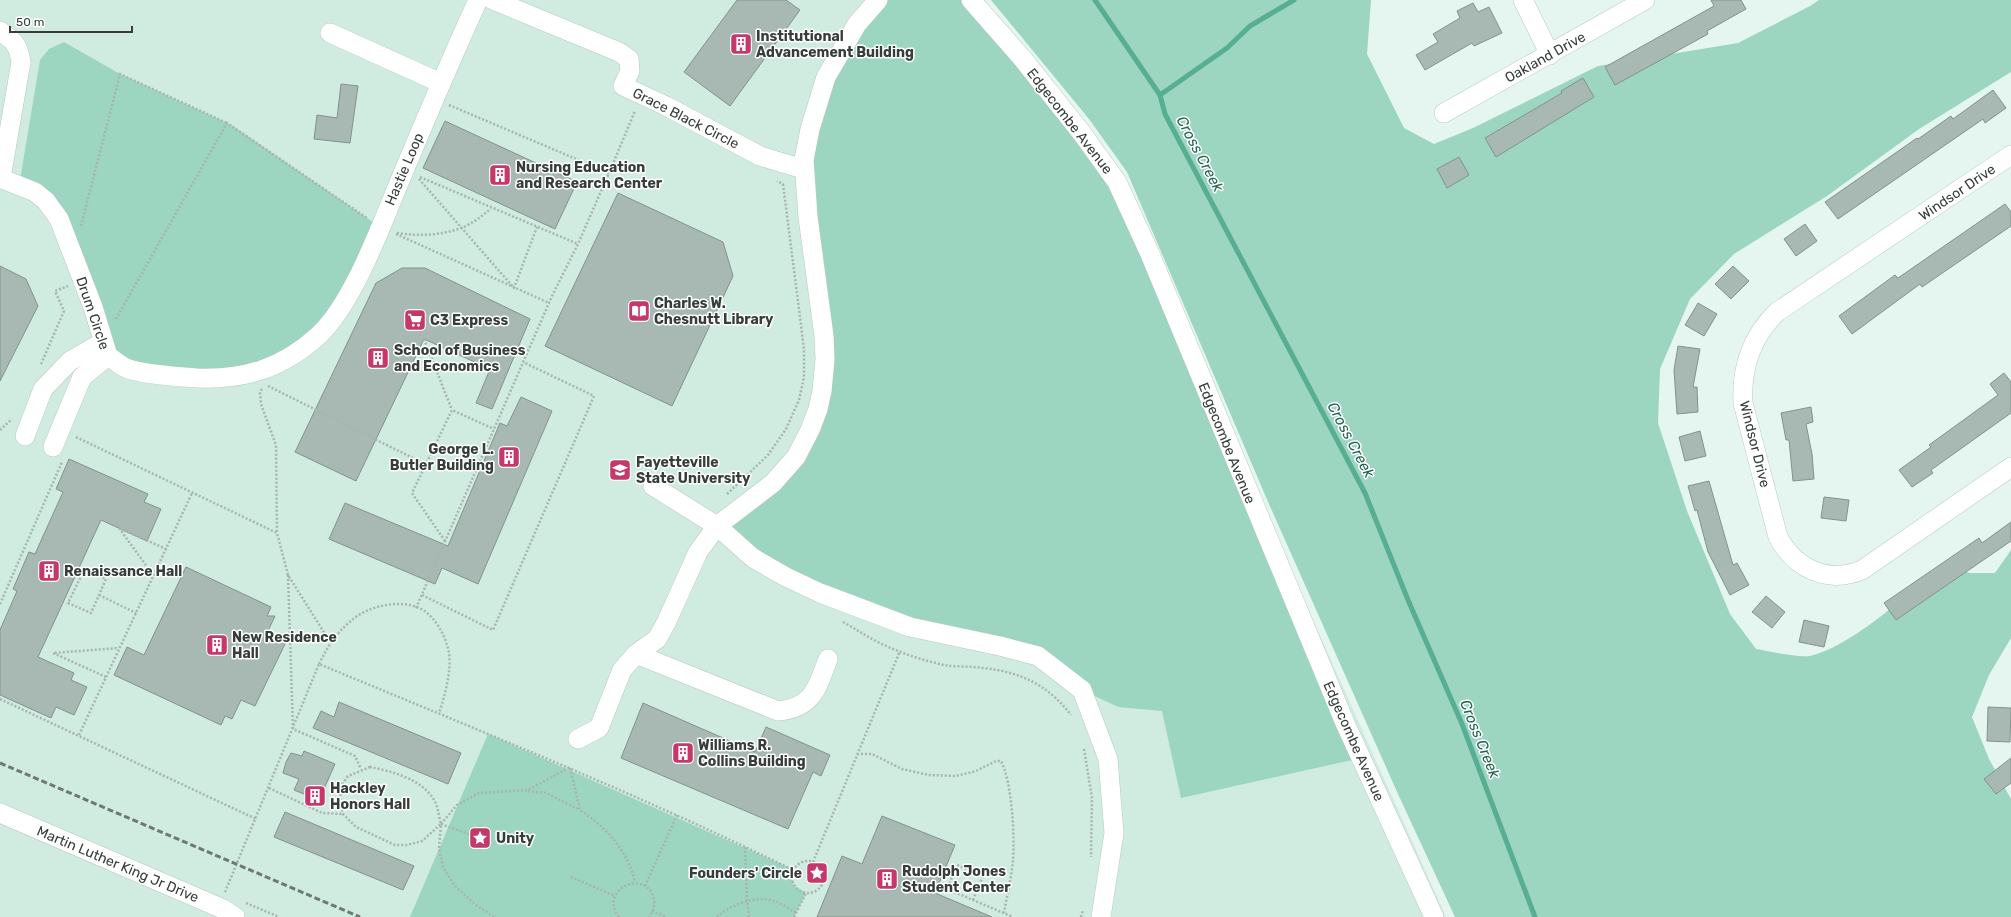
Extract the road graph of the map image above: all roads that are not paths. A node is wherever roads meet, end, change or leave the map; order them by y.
1 (478, 0) edge
2 (492, 0) edge
3 (878, 0) edge
4 (970, 0) edge
5 (1523, 0) edge
6 (1645, 0) edge
7 (0, 31) edge
8 (330, 33) dead end
9 (1550, 55) junction
10 (440, 83) junction
11 (1444, 113) dead end
12 (2011, 155) edge
13 (803, 169) junction
14 (0, 178) edge
15 (367, 256) joint
16 (104, 342) junction
17 (25, 436) dead end
18 (58, 453) road end
19 (2011, 467) edge
20 (653, 486) dead end
21 (716, 526) junction
22 (636, 654) junction
23 (828, 659) dead end
24 (578, 739) dead end
25 (0, 814) edge
26 (228, 912) edge
27 (1102, 917) edge
28 (1434, 917) edge

1 - 10 street
2 - 13 street, Grace Black Circle
3 - 13 street
4 - 28 street, Edgecombe Avenue
5 - 9 street
6 - 9 street, Oakland Drive
7 - 14 street
8 - 10 street
9 - 11 street, Oakland Drive
10 - 15 street, Hastie Loop
12 - 19 street, Windsor Drive
13 - 21 street
14 - 16 street, Drum Circle
15 - 16 street, Drum Circle
16 - 17 street
16 - 18 street
20 - 21 street
21 - 22 street
21 - 27 street
22 - 23 street
22 - 24 street
25 - 26 street, Martin Luther King Jr Drive

